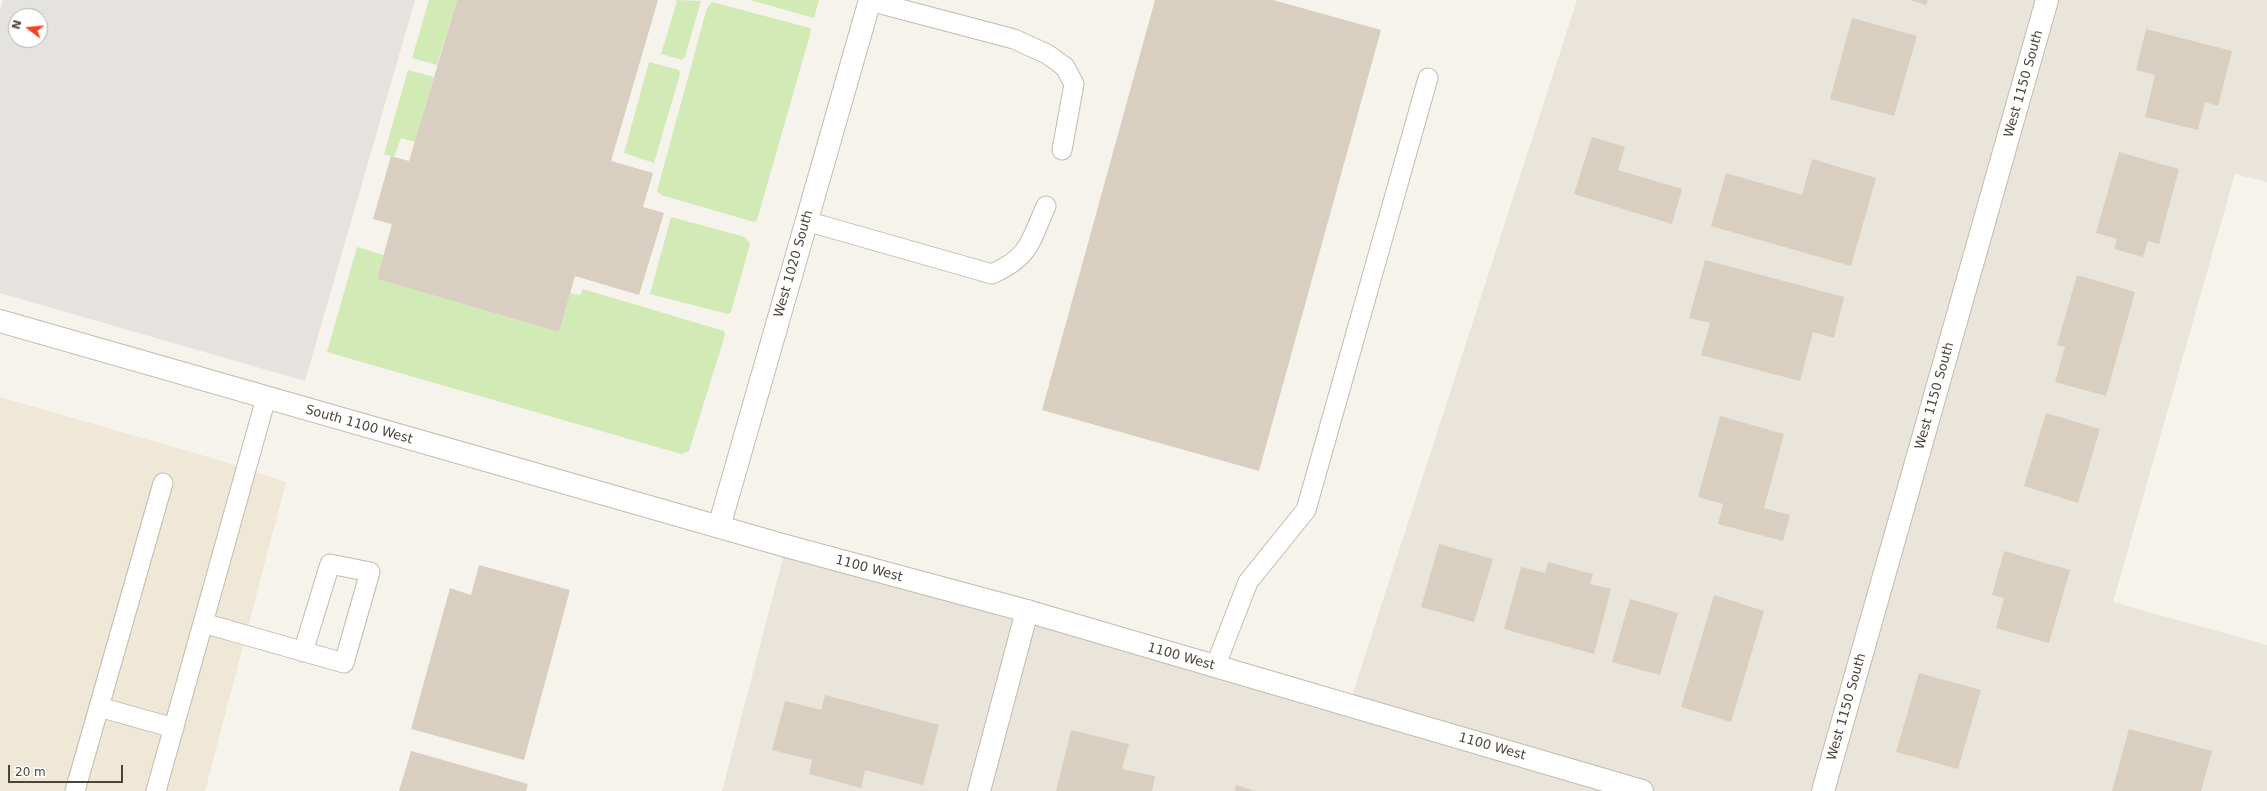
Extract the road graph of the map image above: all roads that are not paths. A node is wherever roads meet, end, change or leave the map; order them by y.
1 (2047, 0) edge
2 (870, 1) edge
3 (1428, 78) dead end
4 (1062, 150) dead end
5 (1046, 206) dead end
6 (806, 221) junction
7 (0, 321) edge
8 (266, 398) junction
9 (163, 483) dead end
10 (719, 527) junction
11 (1027, 612) junction
12 (203, 623) junction
13 (303, 652) junction
14 (1215, 667) junction
15 (100, 707) junction
16 (174, 728) junction
17 (75, 791) edge
18 (156, 791) edge
19 (978, 791) edge
20 (1642, 791) edge
21 (1823, 791) edge

1 - 21 street, West 1150 South
2 - 4 lane
2 - 6 street, West 1020 South
3 - 14 lane
5 - 6 lane
6 - 10 street, West 1020 South
7 - 8 street, South 1100 West
8 - 10 street, South 1100 West
8 - 12 lane
9 - 15 lane
10 - 11 street, 1100 West
11 - 14 street, 1100 West
11 - 19 street
12 - 13 lane
12 - 16 lane
13 - 13 lane
14 - 20 street, 1100 West
15 - 16 lane
15 - 17 lane
16 - 18 lane

